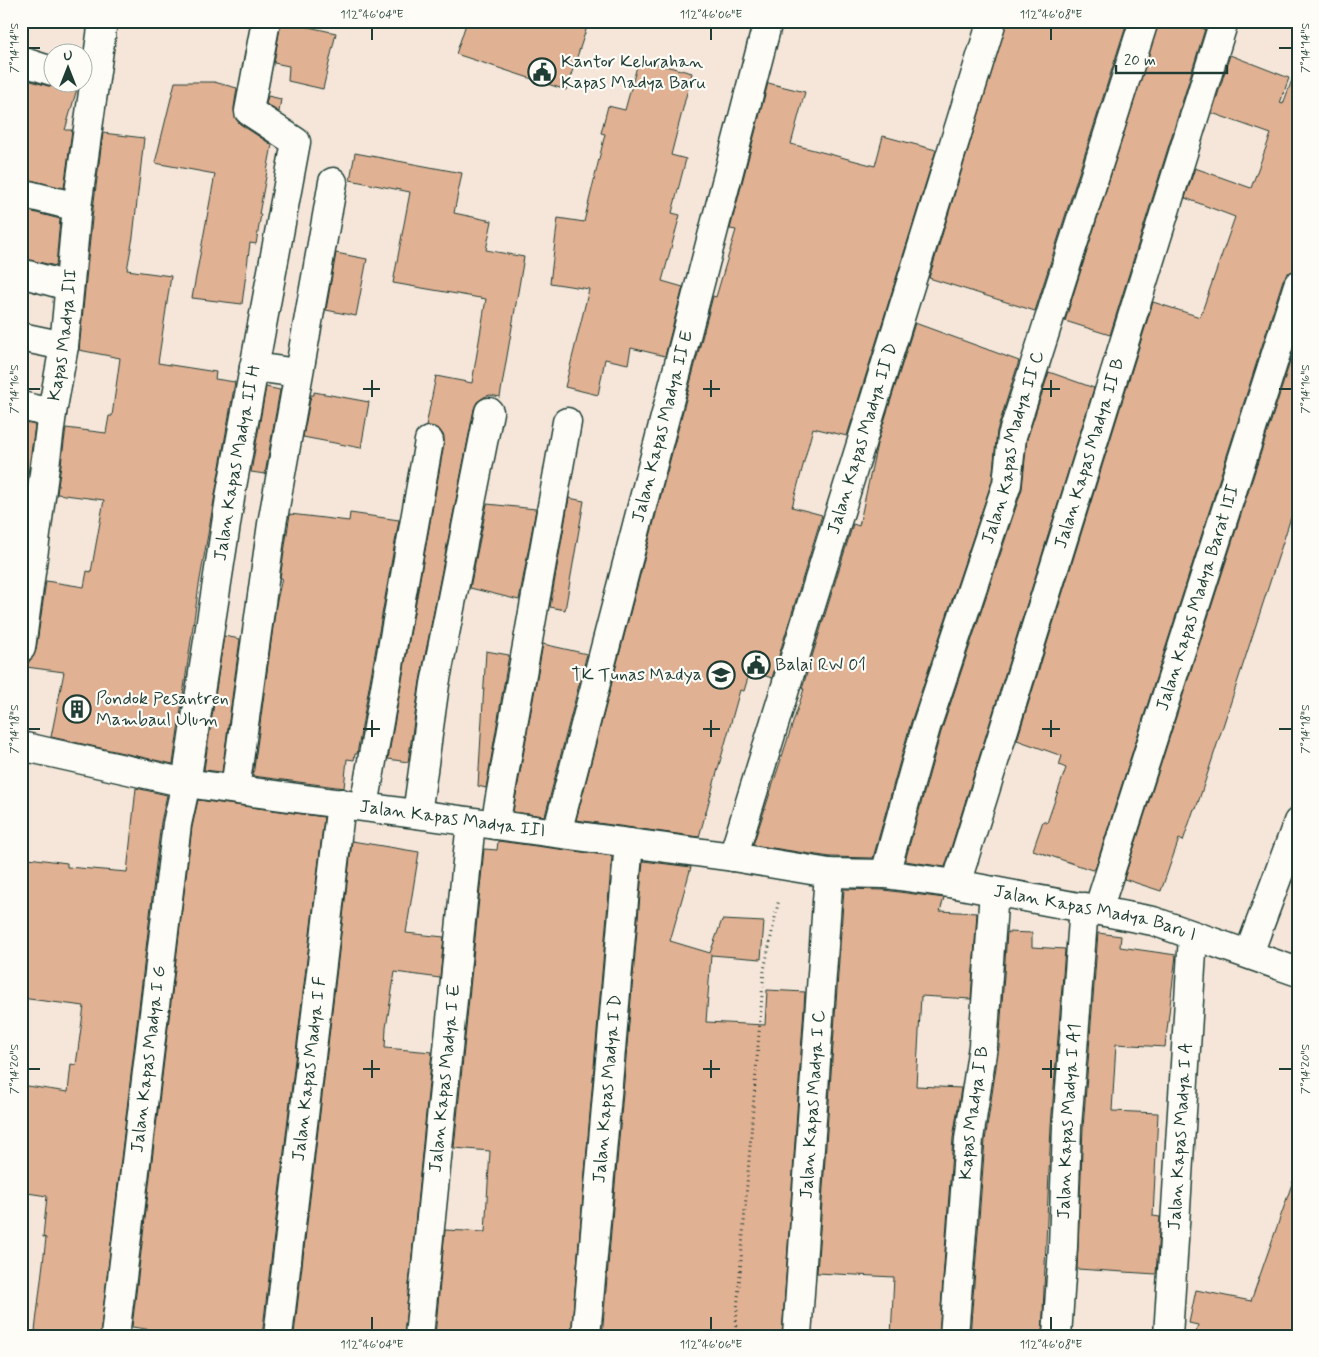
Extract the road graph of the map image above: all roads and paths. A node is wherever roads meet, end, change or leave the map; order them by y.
1 (103, 21) edge
2 (266, 21) edge
3 (768, 21) edge
4 (992, 21) edge
5 (1144, 21) edge
6 (1224, 21) edge
7 (21, 61) edge
8 (92, 65) edge
9 (42, 68) edge
10 (87, 92) edge
11 (333, 182) dead end
12 (21, 193) edge
13 (77, 207) junction
14 (21, 273) edge
15 (1298, 285) edge
16 (68, 286) junction
17 (21, 337) edge
18 (64, 346) junction
19 (254, 367) junction
20 (298, 373) junction
21 (21, 406) edge
22 (489, 412) dead end
23 (52, 413) junction
24 (567, 422) dead end
25 (429, 441) dead end
26 (32, 482) edge
27 (25, 587) edge
28 (21, 648) edge
29 (21, 746) edge
30 (186, 783) junction
31 (235, 789) junction
32 (353, 805) junction
33 (417, 814) junction
34 (1298, 822) edge
35 (483, 823) junction
36 (557, 833) junction
37 (629, 843) junction
38 (733, 857) junction
39 (786, 866) junction
40 (829, 873) junction
41 (885, 874) junction
42 (956, 884) junction
43 (994, 891) junction
44 (1091, 909) junction
45 (1193, 936) junction
46 (1249, 953) junction
47 (1298, 972) edge
48 (115, 1336) edge
49 (278, 1336) edge
50 (419, 1336) edge
51 (586, 1336) edge
52 (735, 1336) edge
53 (797, 1336) edge
54 (954, 1336) edge
55 (1057, 1336) edge
56 (1168, 1336) edge

1 - 8 street, Kapas Madya III
2 - 19 street, Jalan Kapas Madya II H
3 - 36 street, Jalan Kapas Madya II E
4 - 38 street, Jalan Kapas Madya II D
5 - 41 street, Jalan Kapas Madya II C
6 - 42 street, Jalan Kapas Madya II B
7 - 9 street
10 - 13 street, Kapas Madya III
11 - 20 street
12 - 13 street
13 - 16 street, Kapas Madya III
14 - 16 street
15 - 44 street, Jalan Kapas Madya Barat III
16 - 18 street, Kapas Madya III
17 - 18 street
18 - 23 street, Kapas Madya III
19 - 20 street
19 - 30 street, Jalan Kapas Madya II H
20 - 31 street
21 - 23 street
22 - 33 street
23 - 26 street, Kapas Madya III
24 - 35 street, Jalan Kapas Madya I E
25 - 32 street, Jalan Kapas Madya I F
26 - 27 street, Kapas Madya III
27 - 28 street, Kapas Madya III
29 - 30 street, Jalan Kapas Madya III
30 - 31 street, Jalan Kapas Madya III
30 - 48 street, Jalan Kapas Madya I G
31 - 32 street, Jalan Kapas Madya III
32 - 33 street, Jalan Kapas Madya III
32 - 49 street, Jalan Kapas Madya I F
33 - 35 street, Jalan Kapas Madya III
34 - 46 street
35 - 36 street, Jalan Kapas Madya III
35 - 50 street, Jalan Kapas Madya I E
36 - 37 street, Jalan Kapas Madya III
37 - 38 street, Jalan Kapas Madya III
37 - 51 street, Jalan Kapas Madya I D
38 - 39 street, Jalan Kapas Madya III
39 - 40 street, Jalan Kapas Madya III
39 - 52 path
40 - 41 street, Jalan Kapas Madya III
40 - 53 street, Jalan Kapas Madya I C
41 - 42 street, Jalan Kapas Madya Baru I
42 - 43 street, Jalan Kapas Madya Baru I
43 - 44 street, Jalan Kapas Madya Baru I
43 - 54 street, Kapas Madya I B
44 - 45 street, Jalan Kapas Madya Baru I
44 - 55 street, Jalan Kapas Madya I A1
45 - 46 street, Jalan Kapas Madya Baru I
45 - 56 street, Jalan Kapas Madya I A
46 - 47 street, Jalan Kapas Madya Baru I

